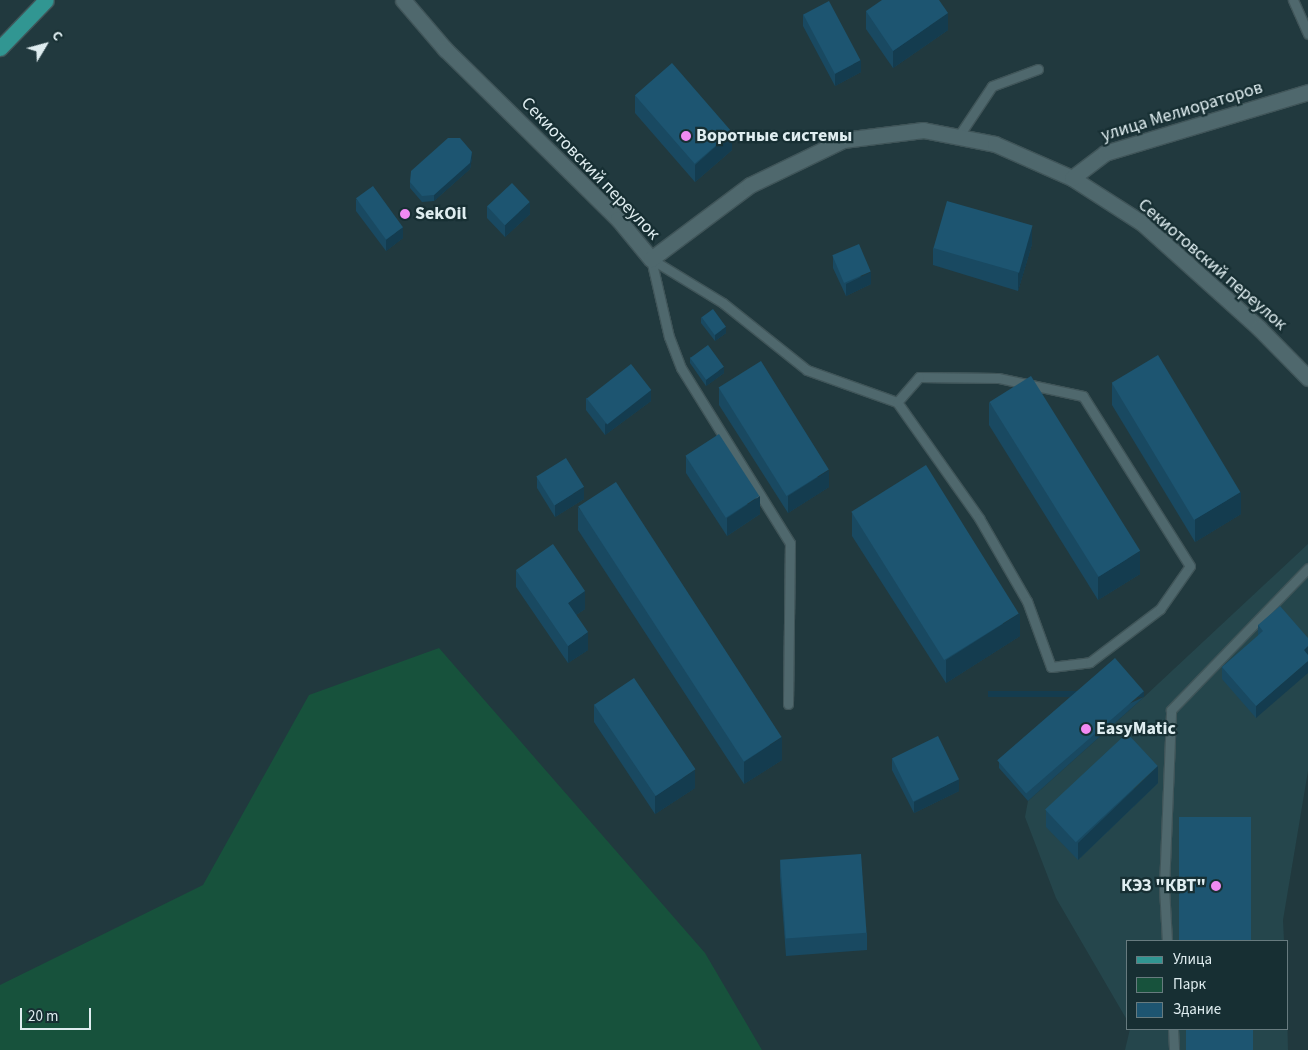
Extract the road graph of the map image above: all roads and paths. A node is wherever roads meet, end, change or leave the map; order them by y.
1 (404, 0) edge
2 (1293, 0) edge
3 (45, 1) edge
4 (1308, 34) edge
5 (0, 36) edge
6 (0, 48) edge
7 (1038, 69) dead end
8 (1308, 92) edge
9 (958, 136) junction
10 (1072, 178) junction
11 (651, 259) junction
12 (1308, 378) edge
13 (897, 402) junction
14 (1308, 568) edge
15 (788, 704) dead end
16 (1167, 940) edge
17 (1173, 1030) edge
18 (1174, 1050) edge

1 - 11 street, Секиотовский переулок
2 - 4 lane
3 - 5 main road
3 - 6 main road
7 - 9 lane
8 - 10 street, улица Мелиораторов
9 - 10 street, Секиотовский переулок
9 - 11 street, Секиотовский переулок
10 - 12 street, Секиотовский переулок
11 - 13 lane
11 - 15 lane
13 - 13 lane
14 - 16 lane
17 - 18 lane

